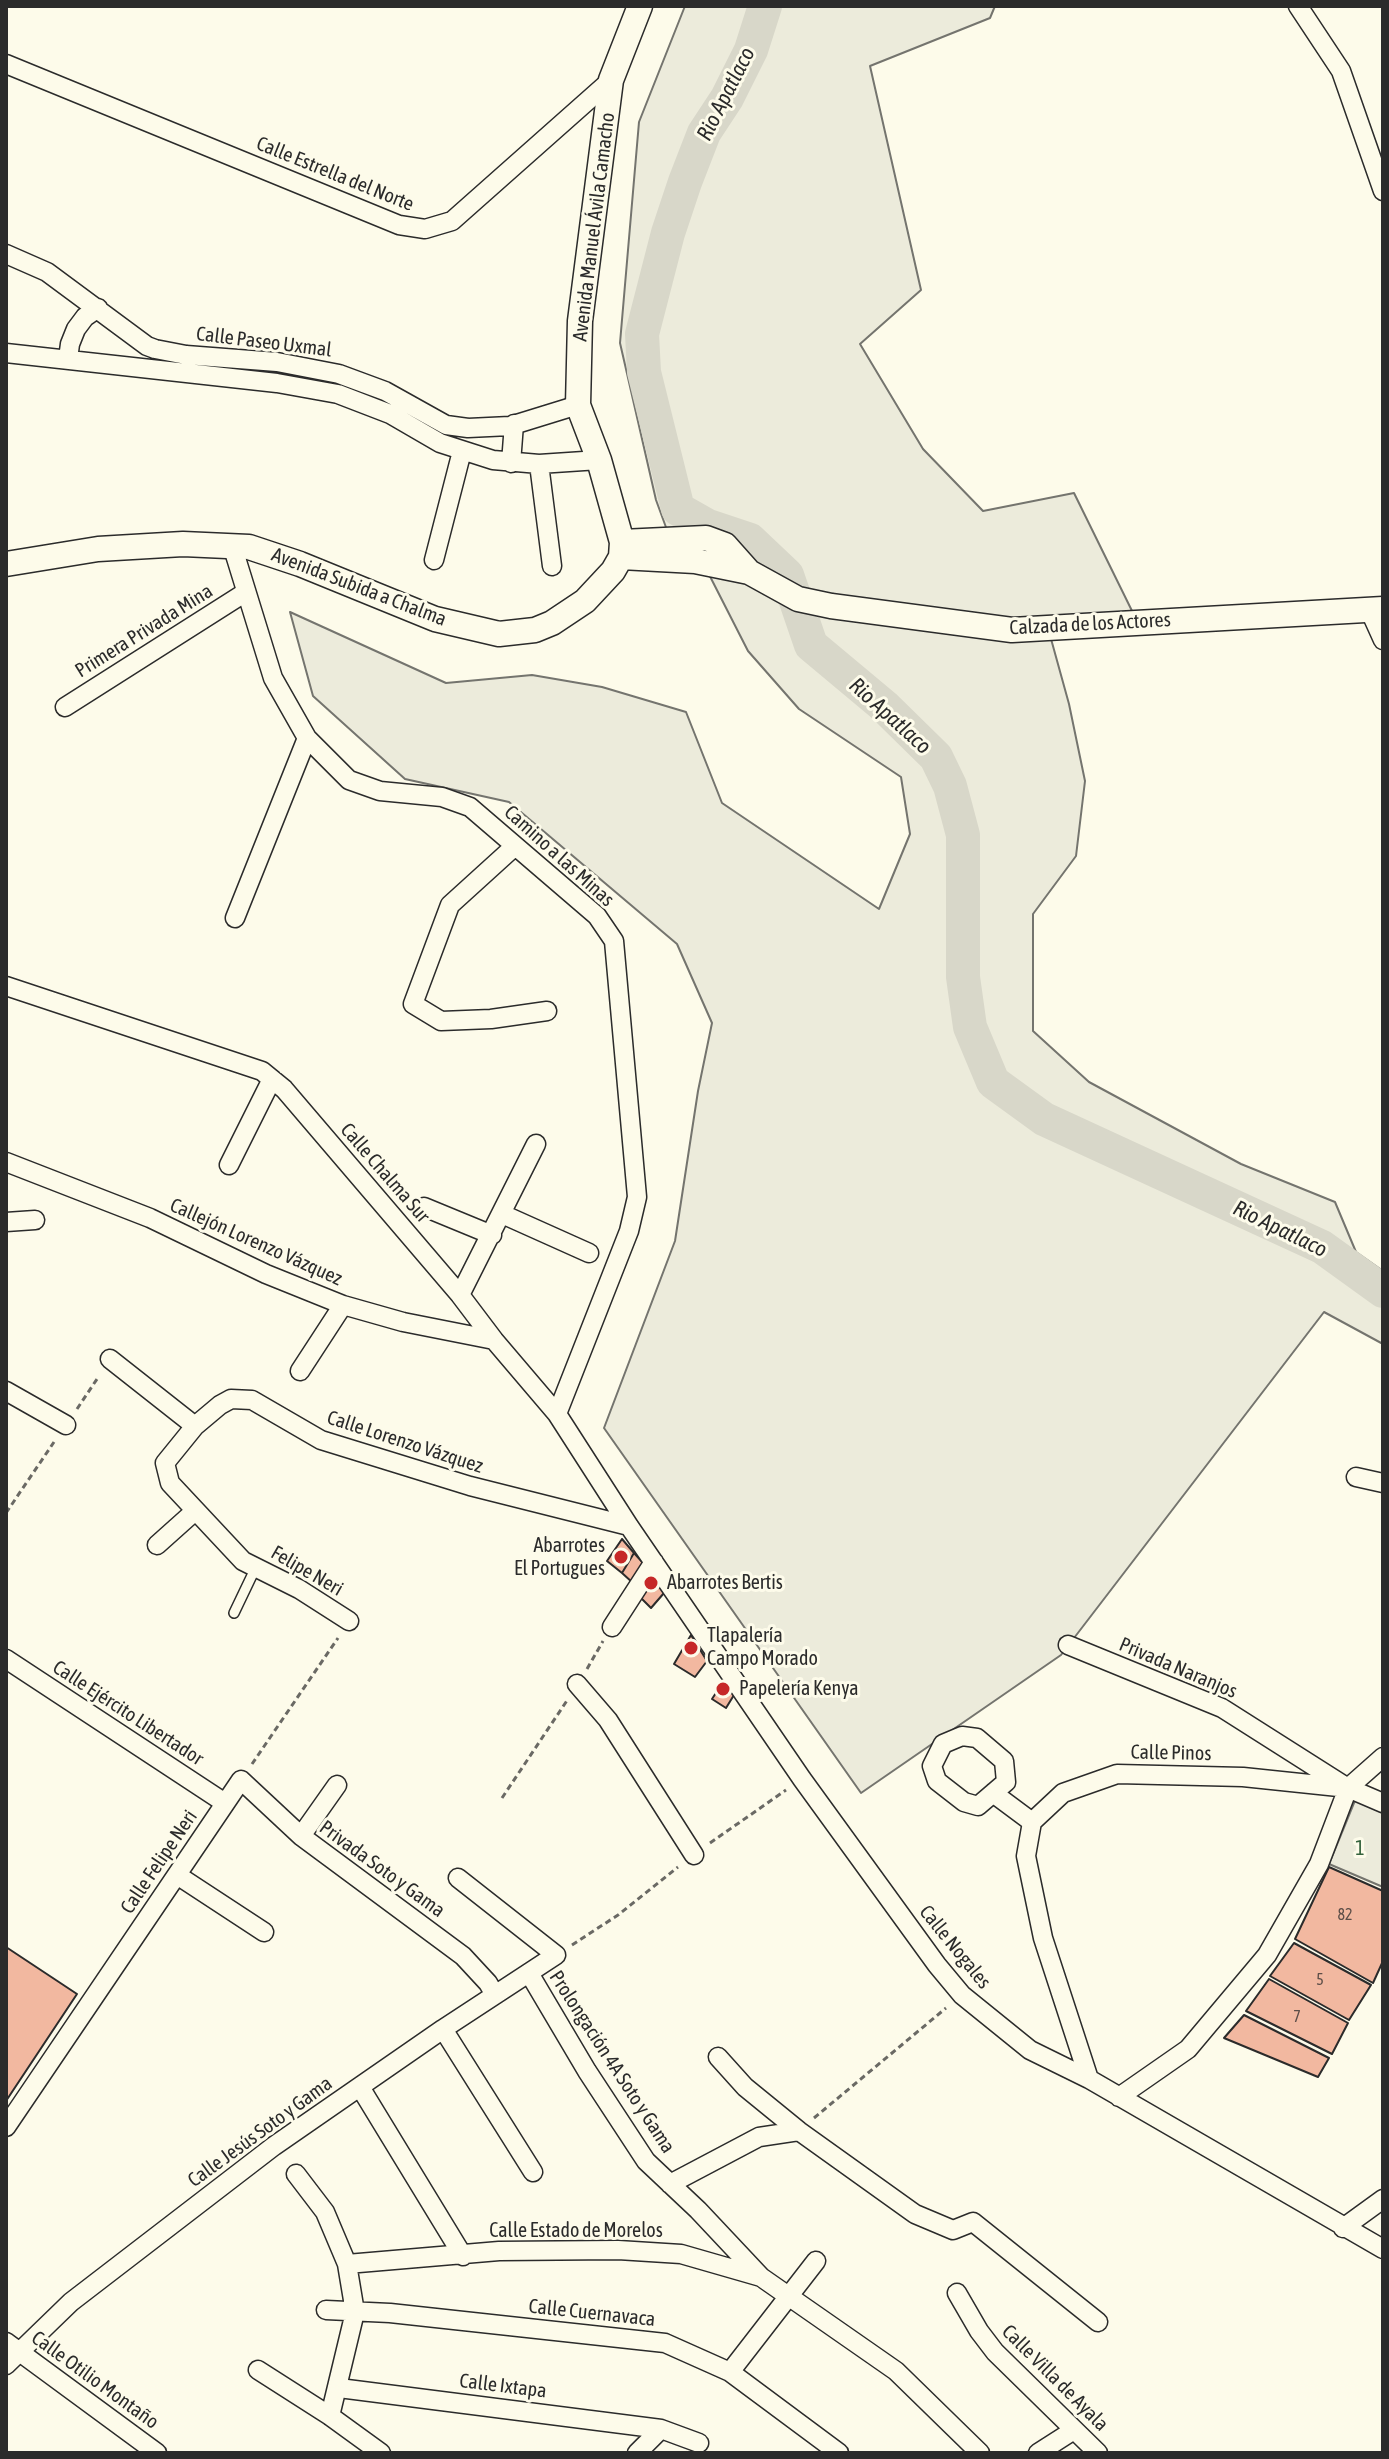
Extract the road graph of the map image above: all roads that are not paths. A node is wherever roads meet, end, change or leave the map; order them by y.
1 (640, 6) edge
2 (1298, 6) edge
3 (6, 64) edge
4 (611, 80) junction
5 (1383, 191) edge
6 (6, 254) edge
7 (98, 308) junction
8 (6, 353) edge
9 (68, 359) junction
10 (578, 405) junction
11 (514, 424) junction
12 (462, 451) junction
13 (599, 460) junction
14 (511, 463) junction
15 (539, 464) junction
16 (232, 545) junction
17 (621, 550) junction
18 (434, 560) dead end
19 (6, 564) edge
20 (552, 566) dead end
21 (246, 592) junction
22 (1376, 609) edge
23 (1383, 640) edge
24 (65, 707) dead end
25 (307, 738) junction
26 (515, 846) junction
27 (235, 918) dead end
28 (6, 986) edge
29 (547, 1011) dead end
30 (272, 1079) junction
31 (536, 1144) dead end
32 (6, 1162) edge
33 (229, 1165) dead end
34 (424, 1207) dead end
35 (502, 1214) junction
36 (35, 1220) dead end
37 (6, 1222) edge
38 (492, 1235) junction
39 (589, 1253) dead end
40 (460, 1295) junction
41 (343, 1305) junction
42 (494, 1340) junction
43 (110, 1359) dead end
44 (300, 1371) dead end
45 (6, 1391) edge
46 (557, 1414) junction
47 (66, 1425) dead end
48 (195, 1426) junction
49 (1356, 1477) dead end
50 (1383, 1483) edge
51 (195, 1511) junction
52 (629, 1526) junction
53 (157, 1545) dead end
54 (654, 1562) junction
55 (250, 1564) junction
56 (234, 1613) dead end
57 (349, 1621) road end
58 (612, 1627) road end
59 (1068, 1645) dead end
60 (6, 1659) edge
61 (577, 1684) road end
62 (1383, 1757) edge
63 (241, 1780) joint
64 (337, 1785) dead end
65 (1348, 1788) junction
66 (993, 1793) dead end
67 (225, 1803) junction
68 (1383, 1803) edge
69 (1032, 1822) junction
70 (301, 1836) junction
71 (694, 1855) road end
72 (177, 1875) junction
73 (458, 1878) dead end
74 (264, 1932) dead end
75 (529, 1973) junction
76 (495, 1995) junction
77 (443, 2029) junction
78 (718, 2057) dead end
79 (1089, 2079) junction
80 (360, 2087) junction
81 (1119, 2097) junction
82 (6, 2127) edge
83 (799, 2131) junction
84 (533, 2172) dead end
85 (296, 2174) dead end
86 (670, 2184) junction
87 (1383, 2199) edge
88 (1343, 2228) junction
89 (1383, 2249) edge
90 (463, 2256) junction
91 (816, 2261) dead end
92 (347, 2264) junction
93 (761, 2277) junction
94 (957, 2293) dead end
95 (787, 2296) junction
96 (326, 2310) dead end
97 (355, 2312) junction
98 (1098, 2322) dead end
99 (11, 2353) edge
100 (258, 2370) dead end
101 (730, 2372) junction
102 (339, 2388) junction
103 (330, 2416) junction
104 (661, 2429) junction
105 (1074, 2430) junction
106 (699, 2443) dead end
107 (157, 2453) edge
108 (381, 2453) edge
109 (637, 2453) edge
110 (839, 2453) edge
111 (980, 2453) edge
112 (1038, 2453) edge
113 (1098, 2453) edge

1 - 4 main road, Avenida Manuel Ávila Camacho
2 - 5 street
3 - 4 street, Calle Estrella del Norte
4 - 10 main road, Avenida Manuel Ávila Camacho
6 - 7 street, Calle Paseo Uxmal
7 - 9 street
7 - 11 street, Calle Paseo Uxmal
8 - 9 street, Calle Paseo Uxmal
9 - 12 street, Calle Paseo Uxmal
10 - 11 street, Calle Paseo Uxmal
10 - 13 main road, Avenida Manuel Ávila Camacho
11 - 14 street
12 - 14 street, Calle Paseo Uxmal
12 - 18 street
13 - 15 street, Calle Paseo Uxmal
13 - 17 main road, Avenida Manuel Ávila Camacho
14 - 15 street, Calle Paseo Uxmal
15 - 20 street
16 - 17 main road, Avenida Subida a Chalma
16 - 19 main road, Avenida Subida a Chalma
16 - 21 street, Camino a las Minas
17 - 22 main road, Calzada de los Actores
21 - 24 street, Primera Privada Mina
21 - 25 street, Camino a las Minas
22 - 23 street
25 - 26 street, Camino a las Minas
25 - 27 street
26 - 29 street
26 - 46 street, Camino a las Minas
28 - 30 street, Calle Chalma Sur
30 - 33 street
30 - 40 street, Calle Chalma Sur
31 - 35 street
32 - 41 street, Callejón Lorenzo Vázquez
34 - 38 street
35 - 38 street
35 - 39 street
36 - 37 street
38 - 40 street
40 - 42 street, Calle Chalma Sur
41 - 42 street, Callejón Lorenzo Vázquez
41 - 44 street
42 - 46 street, Calle Chalma Sur
43 - 48 street
45 - 47 street
46 - 52 street, Calle Chalma Sur
48 - 51 street, Calle Lorenzo Vázquez
48 - 52 street, Calle Lorenzo Vázquez
49 - 50 street
51 - 53 street
51 - 55 street, Felipe Neri
52 - 54 street, Calle Nogales
54 - 58 street
54 - 79 street, Calle Nogales
55 - 56 lane
55 - 57 street, Felipe Neri
59 - 65 street, Privada Naranjos
60 - 67 street, Calle Ejército Libertador
61 - 71 street
62 - 65 street
63 - 67 street, Calle Felipe Neri
63 - 70 street, Privada Soto y Gama
64 - 70 street
65 - 68 street
65 - 69 street, Calle Pinos
65 - 81 street
66 - 69 street
67 - 72 street, Calle Felipe Neri
69 - 79 street
70 - 76 street, Privada Soto y Gama
72 - 74 street
72 - 82 street, Calle Felipe Neri
73 - 75 street, Calle Jesús Soto y Gama
75 - 76 street, Calle Jesús Soto y Gama
75 - 86 street, Prolongación 4A Soto y Gama
76 - 77 street, Calle Jesús Soto y Gama
77 - 80 street, Calle Jesús Soto y Gama
77 - 84 street
78 - 83 street
79 - 81 street, Calle Nogales
80 - 90 street
80 - 99 street, Calle Jesús Soto y Gama
81 - 88 street, Calle Nogales
83 - 86 street
83 - 98 street
85 - 92 street
86 - 93 street, Prolongación 4A Soto y Gama
87 - 88 street
88 - 89 street, Calle Nogales
90 - 92 street, Calle Estado de Morelos
90 - 93 street, Calle Estado de Morelos
91 - 95 street
92 - 97 street
93 - 95 street, Calle Estado de Morelos
94 - 105 street, Calle Villa de Ayala
95 - 101 street
95 - 111 street, Calle Estado de Morelos
96 - 97 street, Calle Cuernavaca
97 - 101 street, Calle Cuernavaca
97 - 102 street
99 - 107 street, Calle Otilio Montaño
100 - 103 street
101 - 110 street, Calle Cuernavaca
102 - 103 street
102 - 104 street, Calle Ixtapa
103 - 108 street
104 - 106 street, Calle Ixtapa
104 - 109 street
105 - 112 street
105 - 113 street, Calle Villa de Ayala

